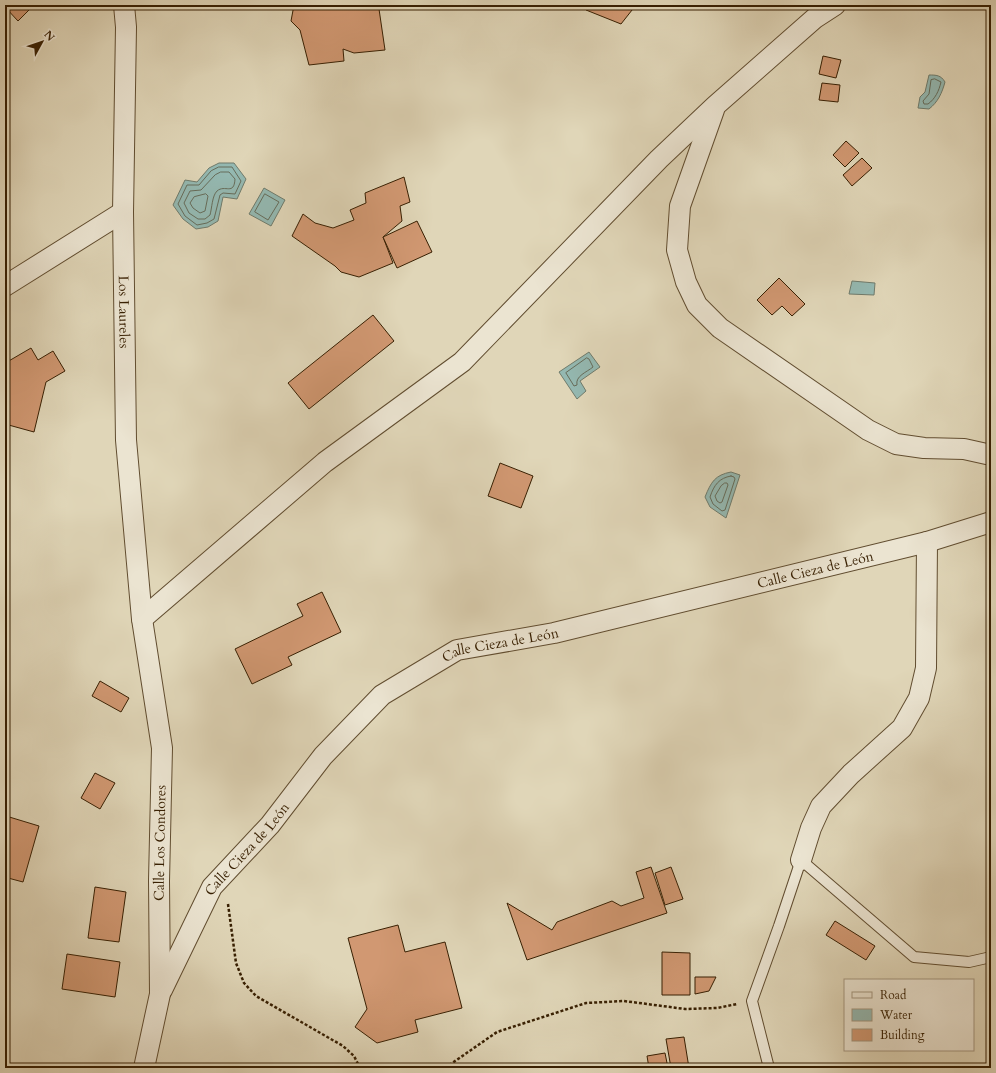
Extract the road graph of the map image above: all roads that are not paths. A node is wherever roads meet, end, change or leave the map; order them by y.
1 (124, 5) edge
2 (835, 5) edge
3 (715, 106) junction
4 (123, 212) junction
5 (5, 271) edge
6 (28, 271) junction
7 (5, 286) edge
8 (991, 455) edge
9 (991, 522) edge
10 (927, 542) junction
11 (142, 619) junction
12 (801, 860) junction
13 (991, 957) edge
14 (160, 994) junction
15 (144, 1068) edge
16 (769, 1068) edge

1 - 4 street, Los Laureles
2 - 3 street
3 - 8 street
3 - 11 street
4 - 6 street
4 - 11 street, Los Laureles
5 - 6 street
6 - 7 street
9 - 10 street, Calle Cieza de León
10 - 12 street
10 - 14 street, Calle Cieza de León
11 - 14 street, Calle Los Condores
12 - 13 lane
12 - 16 lane
14 - 15 street, Calle Los Condores

